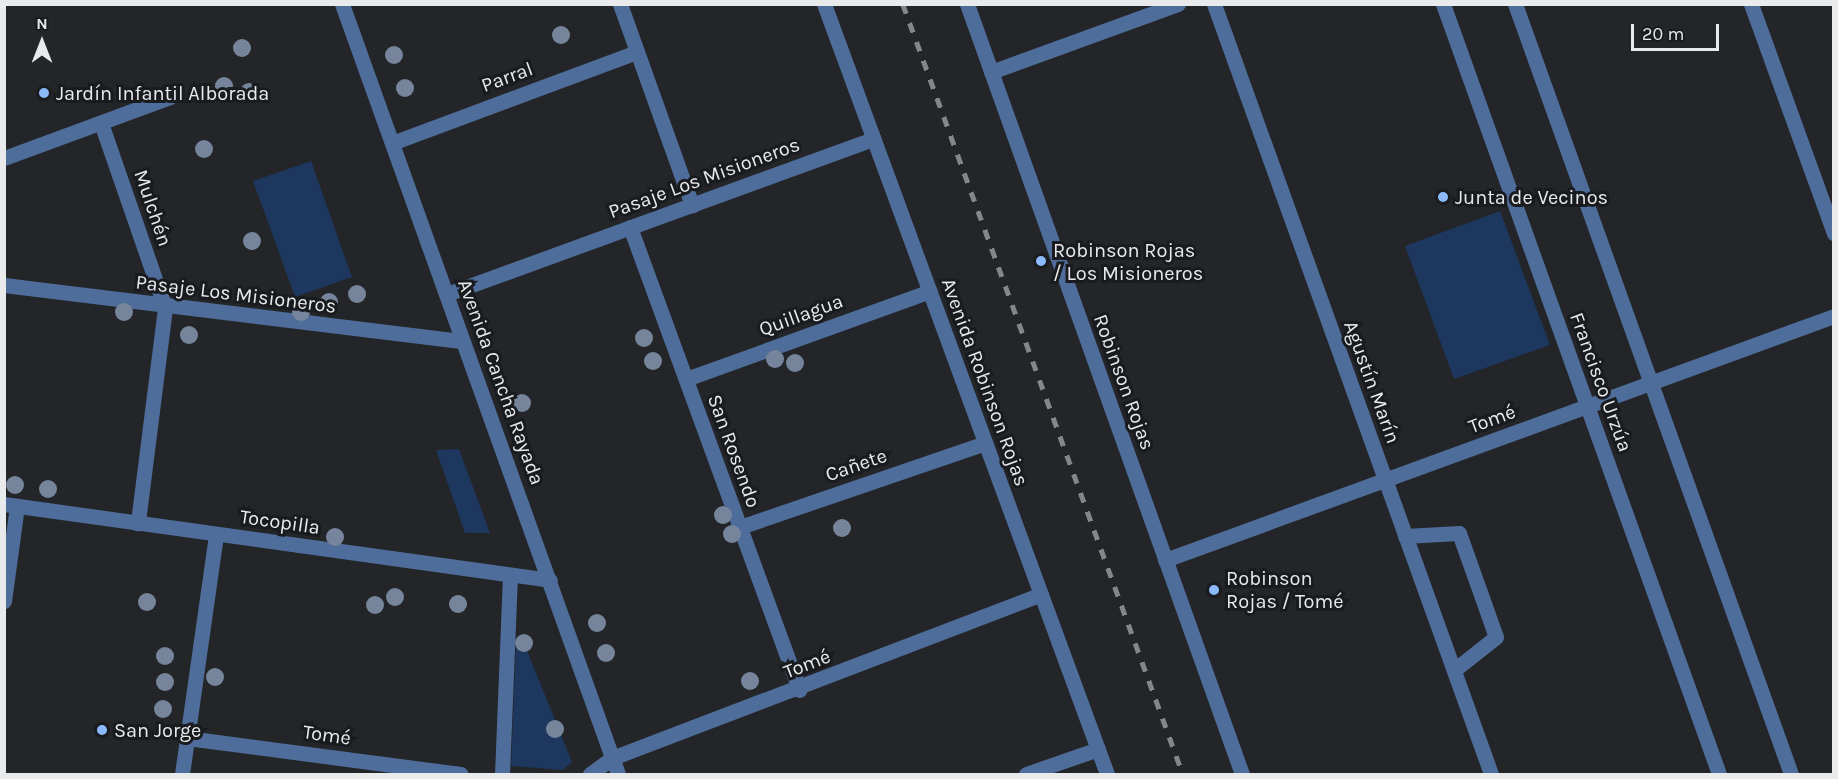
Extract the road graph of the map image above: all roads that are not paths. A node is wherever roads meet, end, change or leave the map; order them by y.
1 (342, 4) edge
2 (620, 4) edge
3 (824, 4) edge
4 (967, 4) edge
5 (1178, 4) edge
6 (1214, 4) edge
7 (1443, 4) edge
8 (1515, 4) edge
9 (1751, 4) edge
10 (638, 52) junction
11 (991, 72) junction
12 (170, 97) dead end
13 (101, 123) junction
14 (874, 139) junction
15 (392, 142) junction
16 (4, 158) edge
17 (692, 205) junction
18 (630, 227) junction
19 (1833, 233) edge
20 (4, 285) edge
21 (930, 291) junction
22 (447, 294) junction
23 (165, 308) junction
24 (1833, 316) edge
25 (464, 341) junction
26 (686, 379) junction
27 (1650, 383) junction
28 (1587, 406) junction
29 (985, 443) junction
30 (1385, 480) junction
31 (11, 505) edge
32 (138, 523) junction
33 (740, 528) junction
34 (216, 534) junction
35 (1405, 536) junction
36 (1165, 560) junction
37 (510, 575) junction
38 (549, 580) junction
39 (1041, 594) junction
40 (4, 601) edge
41 (1454, 670) junction
42 (799, 690) junction
43 (187, 738) junction
44 (1098, 749) junction
45 (612, 758) junction
46 (182, 774) edge
47 (461, 774) edge
48 (502, 774) edge
49 (590, 774) edge
50 (618, 774) edge
51 (1026, 774) edge
52 (1107, 774) edge
53 (1242, 774) edge
54 (1491, 774) edge
55 (1719, 774) edge
56 (1791, 774) edge

1 - 15 street, Avenida Cancha Rayada
2 - 10 street
3 - 14 street, Avenida Robinson Rojas
4 - 11 street, Robinson Rojas
5 - 11 street
6 - 30 street, Agustín Marín
7 - 28 street, Francisco Urzúa
8 - 27 street
9 - 19 street
10 - 15 street, Parral
10 - 17 street
11 - 36 street, Robinson Rojas
12 - 13 street
13 - 16 street
13 - 23 street, Mulchén
14 - 17 street, Pasaje Los Misioneros
14 - 21 street, Avenida Robinson Rojas
15 - 22 street, Avenida Cancha Rayada
17 - 18 street, Pasaje Los Misioneros
18 - 22 street, Pasaje Los Misioneros
18 - 26 street, San Rosendo
20 - 23 street, Pasaje Los Misioneros
21 - 26 street, Quillagua
21 - 29 street, Avenida Robinson Rojas
22 - 25 street, Avenida Cancha Rayada
23 - 25 street, Pasaje Los Misioneros
23 - 32 street
24 - 27 street, Tomé
25 - 38 street, Avenida Cancha Rayada
26 - 33 street, San Rosendo
27 - 28 street, Tomé
27 - 56 street
28 - 30 street, Tomé
28 - 55 street, Francisco Urzúa
29 - 33 street, Cañete
29 - 39 street, Avenida Robinson Rojas
30 - 35 street, Agustín Marín
30 - 36 street, Tomé
31 - 32 street, Tocopilla
31 - 40 street
32 - 34 street, Tocopilla
33 - 42 street, San Rosendo
34 - 37 street, Tocopilla
34 - 43 street
35 - 41 street, Agustín Marín
35 - 41 street
36 - 53 street, Robinson Rojas
37 - 38 street, Tocopilla
37 - 48 street
38 - 45 street, Avenida Cancha Rayada
39 - 42 street, Tomé
39 - 44 street, Avenida Robinson Rojas
41 - 54 street, Agustín Marín
42 - 45 street, Tomé
43 - 46 street
43 - 47 street, Tomé
44 - 51 street
44 - 52 street, Avenida Robinson Rojas
45 - 49 street, Tomé
45 - 50 street, Avenida Cancha Rayada

